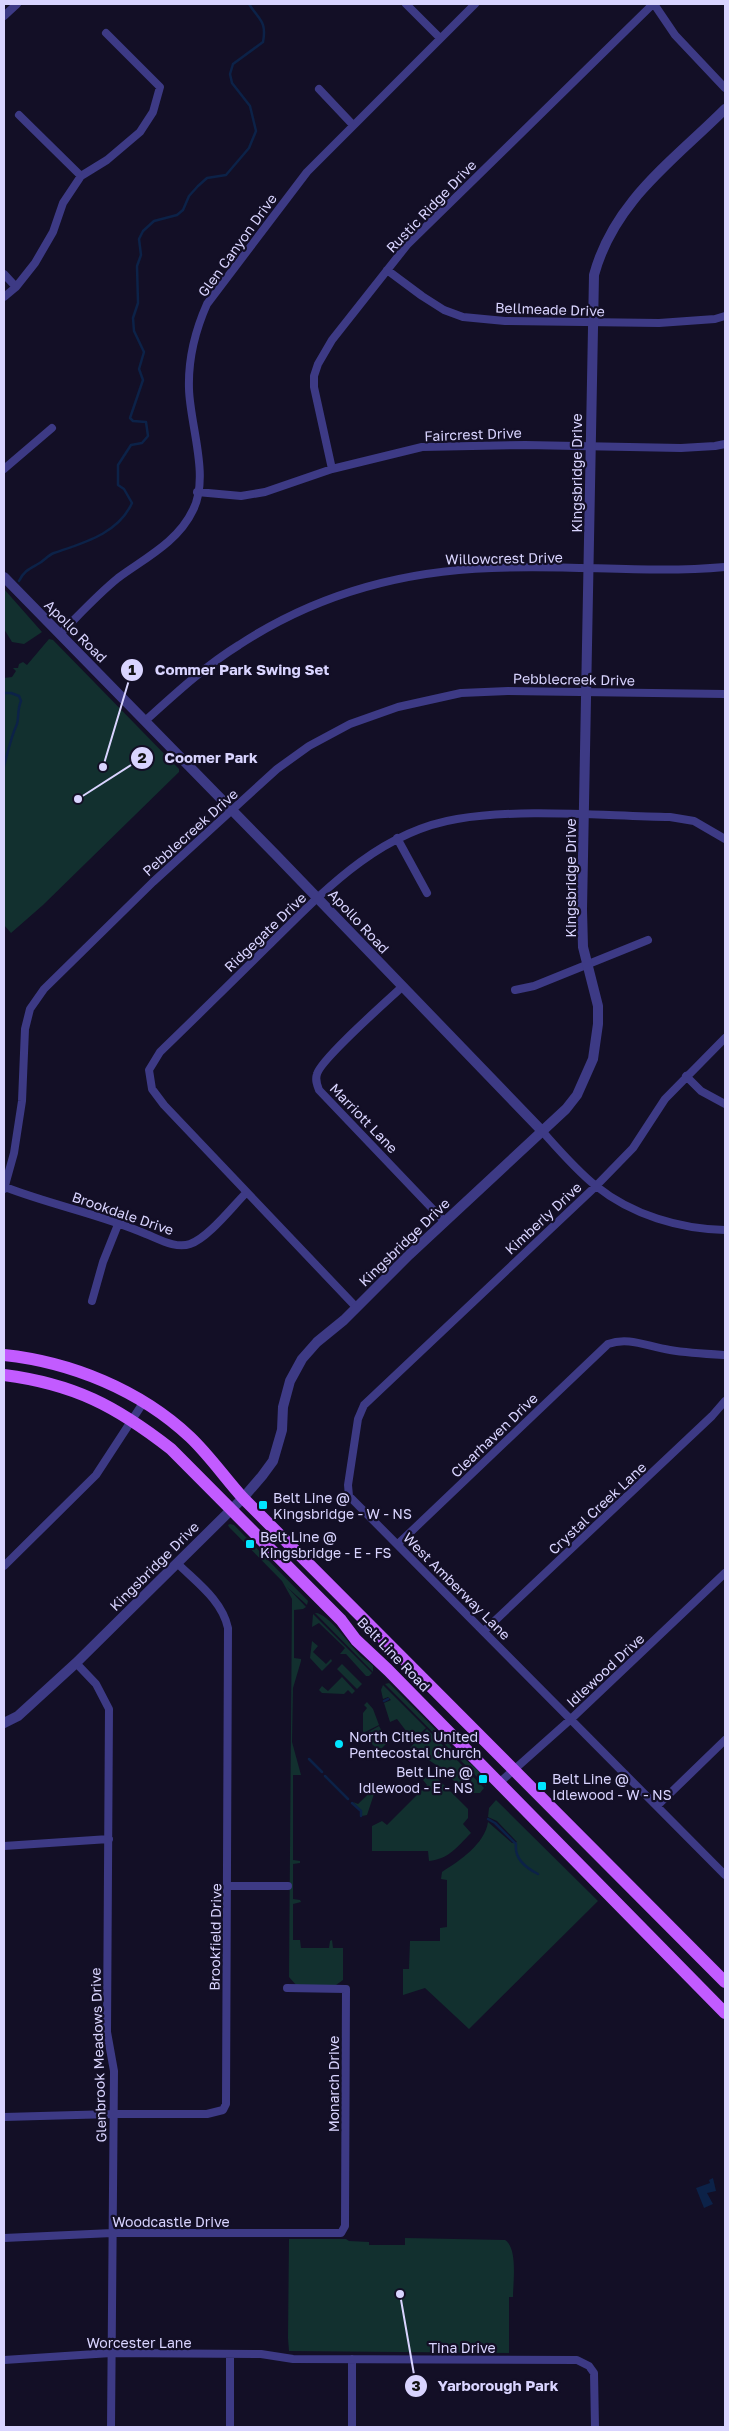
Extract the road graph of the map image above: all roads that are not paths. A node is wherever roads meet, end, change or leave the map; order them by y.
1 (17, 4) edge
2 (406, 4) edge
3 (475, 4) edge
4 (654, 4) edge
5 (4, 16) edge
6 (106, 33) dead end
7 (440, 38) junction
8 (725, 88) edge
9 (319, 89) dead end
10 (725, 109) edge
11 (19, 115) dead end
12 (353, 125) junction
13 (81, 176) junction
14 (387, 270) junction
15 (4, 274) edge
16 (16, 287) junction
17 (4, 297) edge
18 (725, 316) edge
19 (592, 323) junction
20 (52, 428) dead end
21 (725, 444) edge
22 (590, 446) junction
23 (4, 469) edge
24 (332, 469) junction
25 (197, 492) junction
26 (725, 567) edge
27 (589, 569) junction
28 (4, 577) edge
29 (60, 634) junction
30 (586, 692) junction
31 (725, 694) edge
32 (145, 721) junction
33 (233, 810) junction
34 (584, 816) junction
35 (397, 838) junction
36 (725, 839) edge
37 (427, 893) dead end
38 (318, 898) junction
39 (648, 940) dead end
40 (587, 964) junction
41 (402, 987) junction
42 (515, 990) dead end
43 (725, 1038) edge
44 (686, 1076) junction
45 (725, 1104) edge
46 (542, 1131) junction
47 (596, 1186) junction
48 (4, 1188) edge
49 (246, 1193) junction
50 (119, 1222) junction
51 (445, 1222) junction
52 (725, 1230) edge
53 (92, 1301) dead end
54 (356, 1307) junction
55 (4, 1355) edge
56 (725, 1355) edge
57 (4, 1375) edge
58 (725, 1401) edge
59 (143, 1403) junction
60 (364, 1405) joint
61 (131, 1420) junction
62 (243, 1498) junction
63 (231, 1509) junction
64 (398, 1544) junction
65 (177, 1564) junction
66 (4, 1566) edge
67 (725, 1573) edge
68 (484, 1631) junction
69 (402, 1656) junction
70 (76, 1663) junction
71 (388, 1670) junction
72 (571, 1719) junction
73 (4, 1723) edge
74 (725, 1740) edge
75 (513, 1770) junction
76 (499, 1783) junction
77 (657, 1806) junction
78 (109, 1839) junction
79 (4, 1846) edge
80 (725, 1875) edge
81 (228, 1886) junction
82 (288, 1886) dead end
83 (725, 1982) edge
84 (287, 1988) dead end
85 (725, 2013) edge
86 (113, 2114) junction
87 (4, 2117) edge
88 (112, 2233) junction
89 (338, 2234) joint
90 (4, 2238) edge
91 (112, 2353) junction
92 (230, 2354) junction
93 (275, 2356) joint
94 (352, 2359) junction
95 (4, 2360) edge
96 (111, 2427) edge
97 (230, 2427) edge
98 (352, 2427) edge
99 (595, 2427) edge

1 - 5 street
2 - 7 street
3 - 7 street, Glen Canyon Drive
4 - 8 street
4 - 14 street, Rustic Ridge Drive
6 - 13 street
7 - 12 street, Glen Canyon Drive
9 - 12 street
10 - 19 street, Kingsbridge Drive
11 - 13 street
12 - 25 street, Glen Canyon Drive
13 - 16 street
14 - 19 street, Bellmeade Drive
14 - 24 street, Rustic Ridge Drive
15 - 16 street
16 - 17 street
18 - 19 street, Bellmeade Drive
19 - 22 street, Kingsbridge Drive
20 - 23 street
21 - 22 street, Faircrest Drive
22 - 24 street, Faircrest Drive
22 - 27 street, Kingsbridge Drive
24 - 25 street, Faircrest Drive
25 - 29 street, Glen Canyon Drive
26 - 27 street, Willowcrest Drive
27 - 30 street, Kingsbridge Drive
27 - 32 street, Willowcrest Drive
28 - 29 street, Apollo Road
29 - 32 street, Apollo Road
30 - 31 street, Pebblecreek Drive
30 - 33 street, Pebblecreek Drive
30 - 34 street, Kingsbridge Drive
32 - 33 street, Apollo Road
33 - 38 street, Apollo Road
33 - 48 street, Pebblecreek Drive
34 - 35 street, Ridgegate Drive
34 - 36 street, Ridgegate Drive
34 - 40 street, Kingsbridge Drive
35 - 37 street
35 - 38 street, Ridgegate Drive
38 - 41 street, Apollo Road
38 - 49 street, Ridgegate Drive
39 - 40 street
40 - 42 street
40 - 46 street, Kingsbridge Drive
41 - 46 street, Apollo Road
41 - 51 street, Marriott Lane
43 - 44 street, Kimberly Drive
44 - 45 street
44 - 47 street, Kimberly Drive
46 - 47 street, Apollo Road
46 - 51 street, Kingsbridge Drive
47 - 52 street, Apollo Road
47 - 60 street, Kimberly Drive
48 - 50 street, Brookdale Drive
49 - 50 street, Brookdale Drive
49 - 54 street, Ridgegate Drive
50 - 53 street
51 - 54 street, Kingsbridge Drive
54 - 62 street, Kingsbridge Drive
55 - 59 main road, Belt Line Road
56 - 64 street, Clearhaven Drive
57 - 61 main road, Belt Line Road
58 - 68 street, Crystal Creek Lane
59 - 61 street
59 - 62 main road, Belt Line Road
60 - 64 street, West Amberway Lane
61 - 63 main road, Belt Line Road
61 - 66 street
62 - 63 street, Kingsbridge Drive
62 - 69 main road, Belt Line Road
63 - 65 street, Kingsbridge Drive
63 - 71 main road, Belt Line Road
64 - 68 street, West Amberway Lane
65 - 70 street, Kingsbridge Drive
65 - 81 street, Brookfield Drive
67 - 72 street, Idlewood Drive
68 - 72 street, West Amberway Lane
69 - 71 main road
69 - 75 main road, Belt Line Road
70 - 73 street, Kingsbridge Drive
70 - 78 street, Glenbrook Meadows Drive
71 - 76 main road, Belt Line Road
72 - 75 street, Idlewood Drive
72 - 77 street, West Amberway Lane
74 - 77 street
75 - 76 street, Idlewood Drive
75 - 83 main road, Belt Line Road
76 - 85 main road, Belt Line Road
77 - 80 street, West Amberway Lane
78 - 79 street
78 - 86 street, Glenbrook Meadows Drive
81 - 82 street
81 - 86 street, Brookfield Drive
84 - 89 street, Monarch Drive
86 - 87 street, Brookfield Drive
86 - 88 street, Glenbrook Meadows Drive
88 - 89 street, Woodcastle Drive
88 - 90 street, Woodcastle Drive
88 - 91 street, Glenbrook Meadows Drive
91 - 92 street, Worcester Lane
91 - 95 street, Worcester Lane
91 - 96 street, Glenbrook Meadows Drive
92 - 93 street, Worcester Lane
92 - 97 street
93 - 94 street, Tina Drive
94 - 98 street
94 - 99 street, Tina Drive

